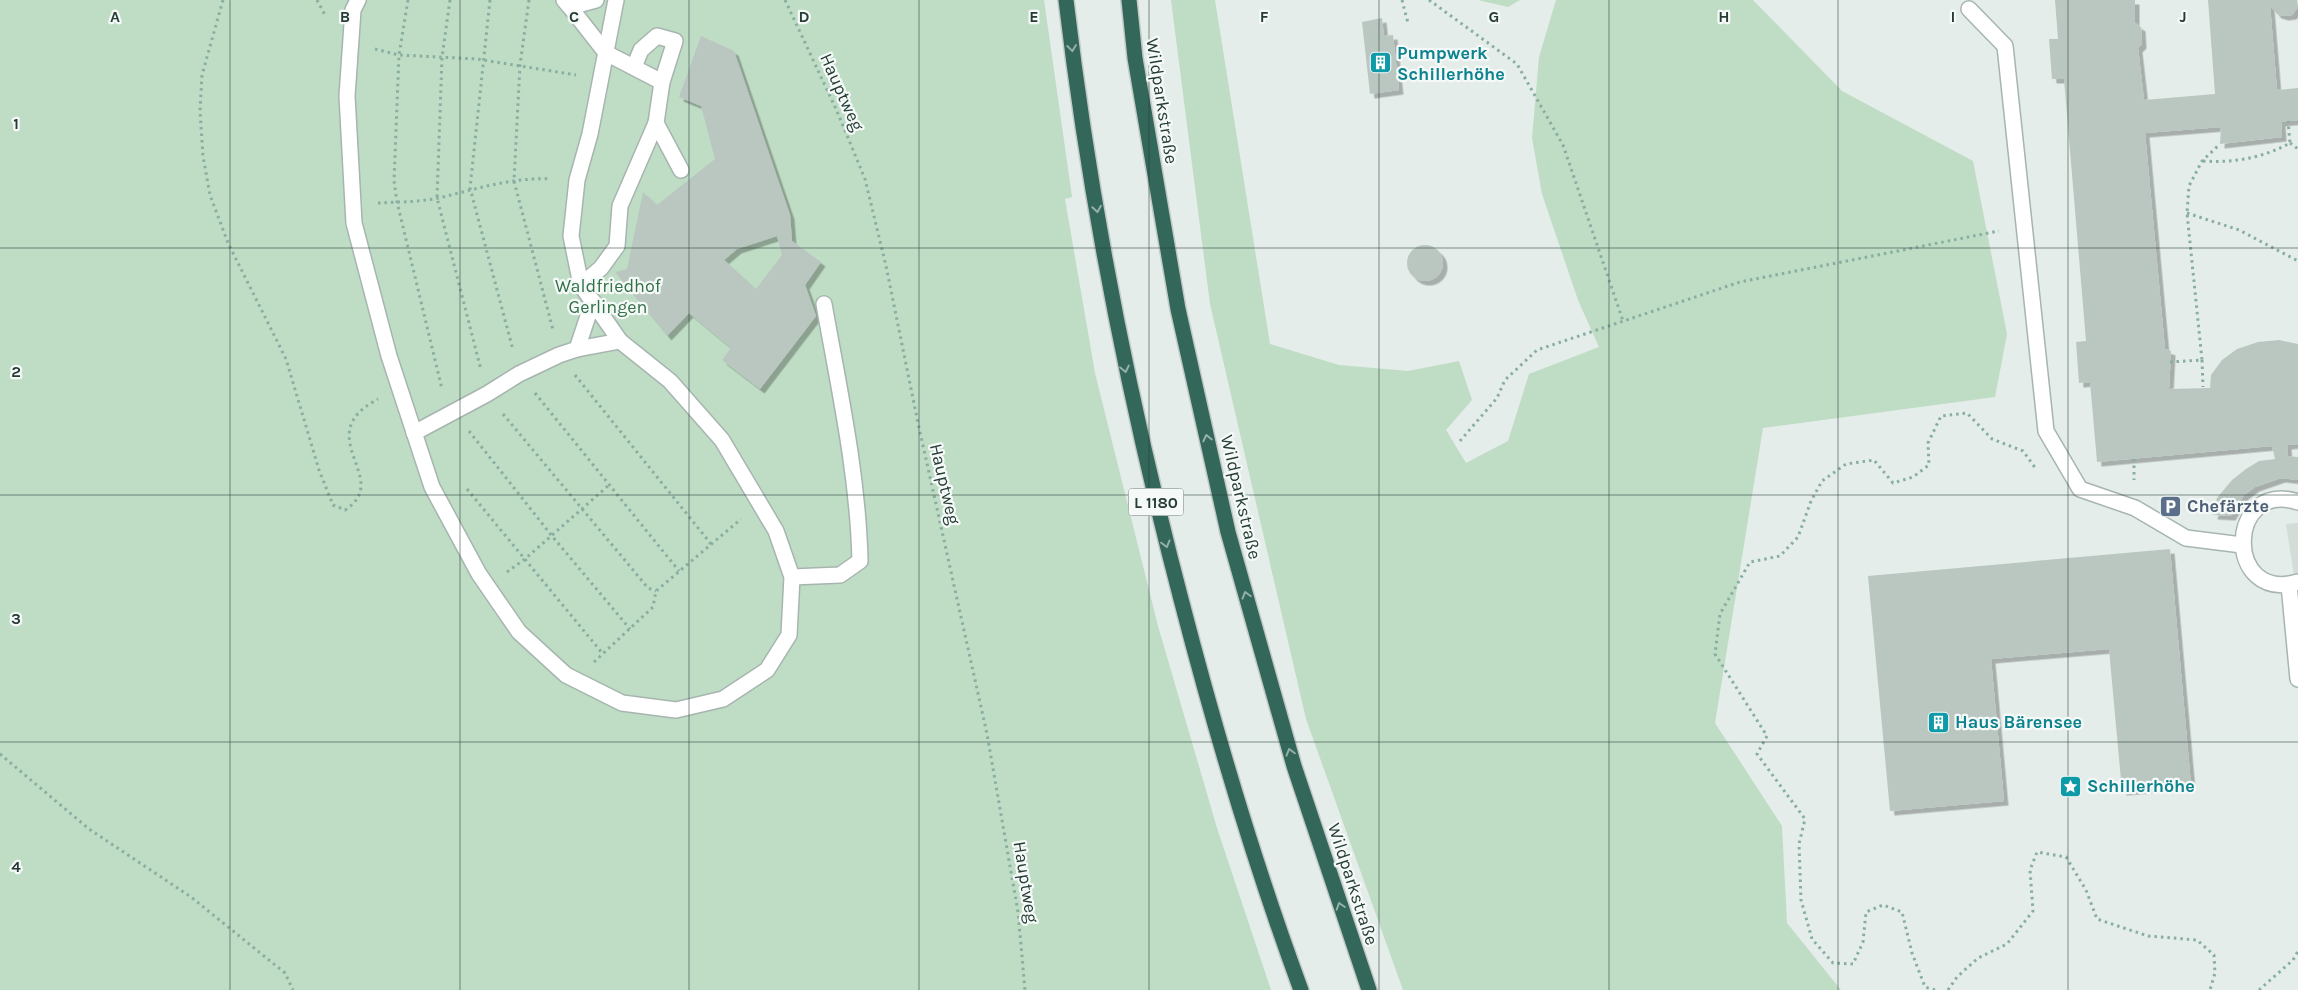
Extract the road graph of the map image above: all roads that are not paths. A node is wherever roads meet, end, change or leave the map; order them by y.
1 (358, 0) edge
2 (596, 0) edge
3 (616, 0) edge
4 (1066, 0) edge
5 (1129, 0) edge
6 (567, 3) edge
7 (1969, 9) dead end
8 (606, 54) junction
9 (634, 67) junction
10 (662, 82) junction
11 (656, 123) junction
12 (681, 170) dead end
13 (581, 285) junction
14 (593, 301) junction
15 (824, 304) dead end
16 (620, 341) junction
17 (577, 348) junction
18 (414, 433) junction
19 (2298, 502) edge
20 (2242, 544) junction
21 (792, 576) junction
22 (2294, 584) edge
23 (2298, 679) edge
24 (1301, 990) edge
25 (1369, 990) edge

1 - 18 lane
2 - 6 lane
3 - 8 lane
4 -> 24 highway, L 1180
25 -> 5 highway, Wildparkstraße
6 - 8 lane
7 - 20 lane
8 - 9 lane
8 - 13 lane
9 - 10 lane
9 - 10 lane
10 - 11 lane
11 - 12 lane
11 - 13 lane
13 - 14 lane
14 - 16 lane
14 - 17 lane
15 - 21 lane
16 - 17 lane
16 - 21 lane
17 - 18 lane
18 - 21 lane
19 - 20 lane
20 - 22 lane
22 - 23 lane

